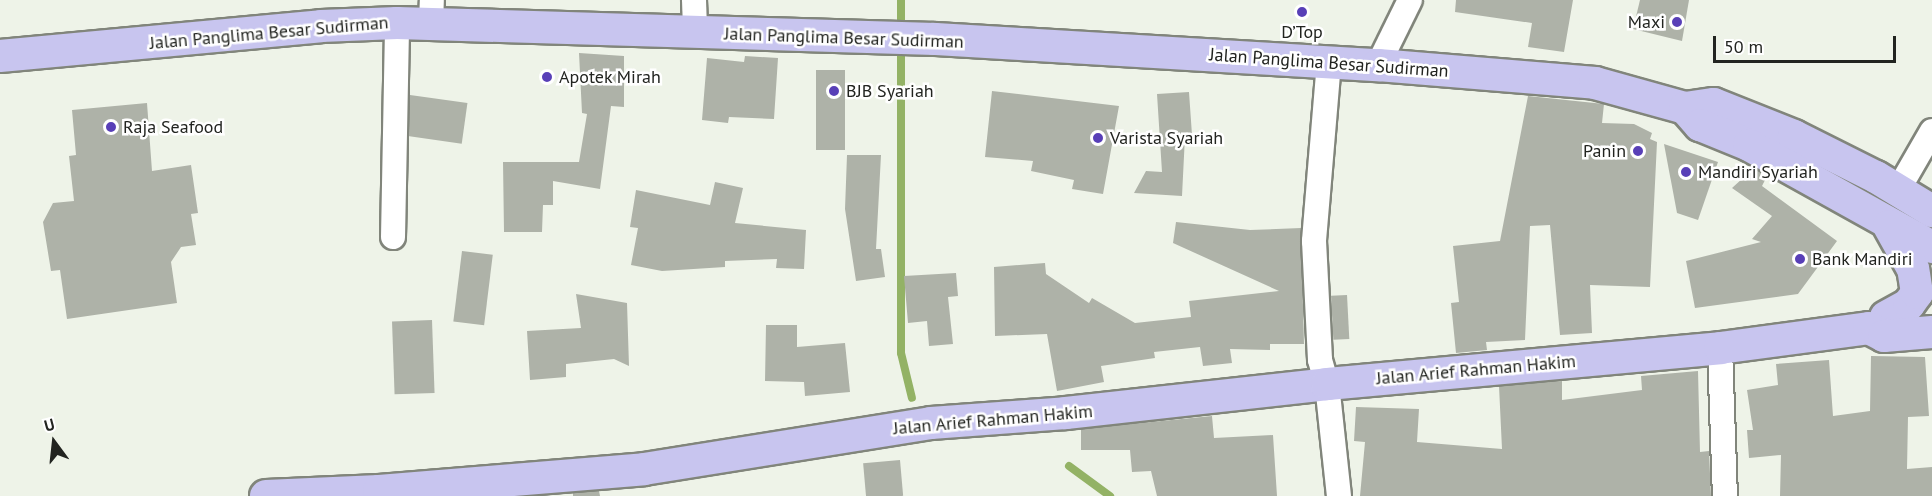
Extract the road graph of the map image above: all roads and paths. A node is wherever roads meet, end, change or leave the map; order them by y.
1 (694, 0) edge
2 (1410, 0) edge
3 (431, 12) edge
4 (397, 22) junction
5 (695, 34) junction
6 (0, 56) edge
7 (1329, 62) junction
8 (1378, 65) junction
9 (1685, 108) junction
10 (1932, 131) edge
11 (1921, 206) edge
12 (1889, 226) junction
13 (393, 237) dead end
14 (1932, 247) edge
15 (1877, 323) junction
16 (1932, 327) edge
17 (1720, 348) junction
18 (1327, 384) junction
19 (413, 492) edge
20 (267, 496) edge
21 (1339, 496) edge
22 (1725, 496) edge

1 - 5 street
2 - 8 street
3 - 4 main road, Jalan Panglima Besar Sudirman
3 - 5 main road, Jalan Panglima Besar Sudirman
4 - 6 main road, Jalan Panglima Besar Sudirman
4 - 13 street
5 - 7 main road, Jalan Panglima Besar Sudirman
7 - 8 main road, Jalan Panglima Besar Sudirman
7 - 18 street
8 - 9 main road, Jalan Panglima Besar Sudirman
9 - 11 main road, Jalan Panglima Besar Sudirman
9 - 12 main road, Jalan Panglima Besar Sudirman
10 - 11 street
12 - 14 main road, Jalan Panglima Besar Sudirman
12 - 15 main road
15 - 16 main road, Jalan Arief Rahman Hakim
15 - 17 main road, Jalan Arief Rahman Hakim
17 - 18 main road, Jalan Arief Rahman Hakim
17 - 22 street
18 - 19 main road, Jalan Arief Rahman Hakim
18 - 21 street
19 - 20 main road, Jalan Arief Rahman Hakim

